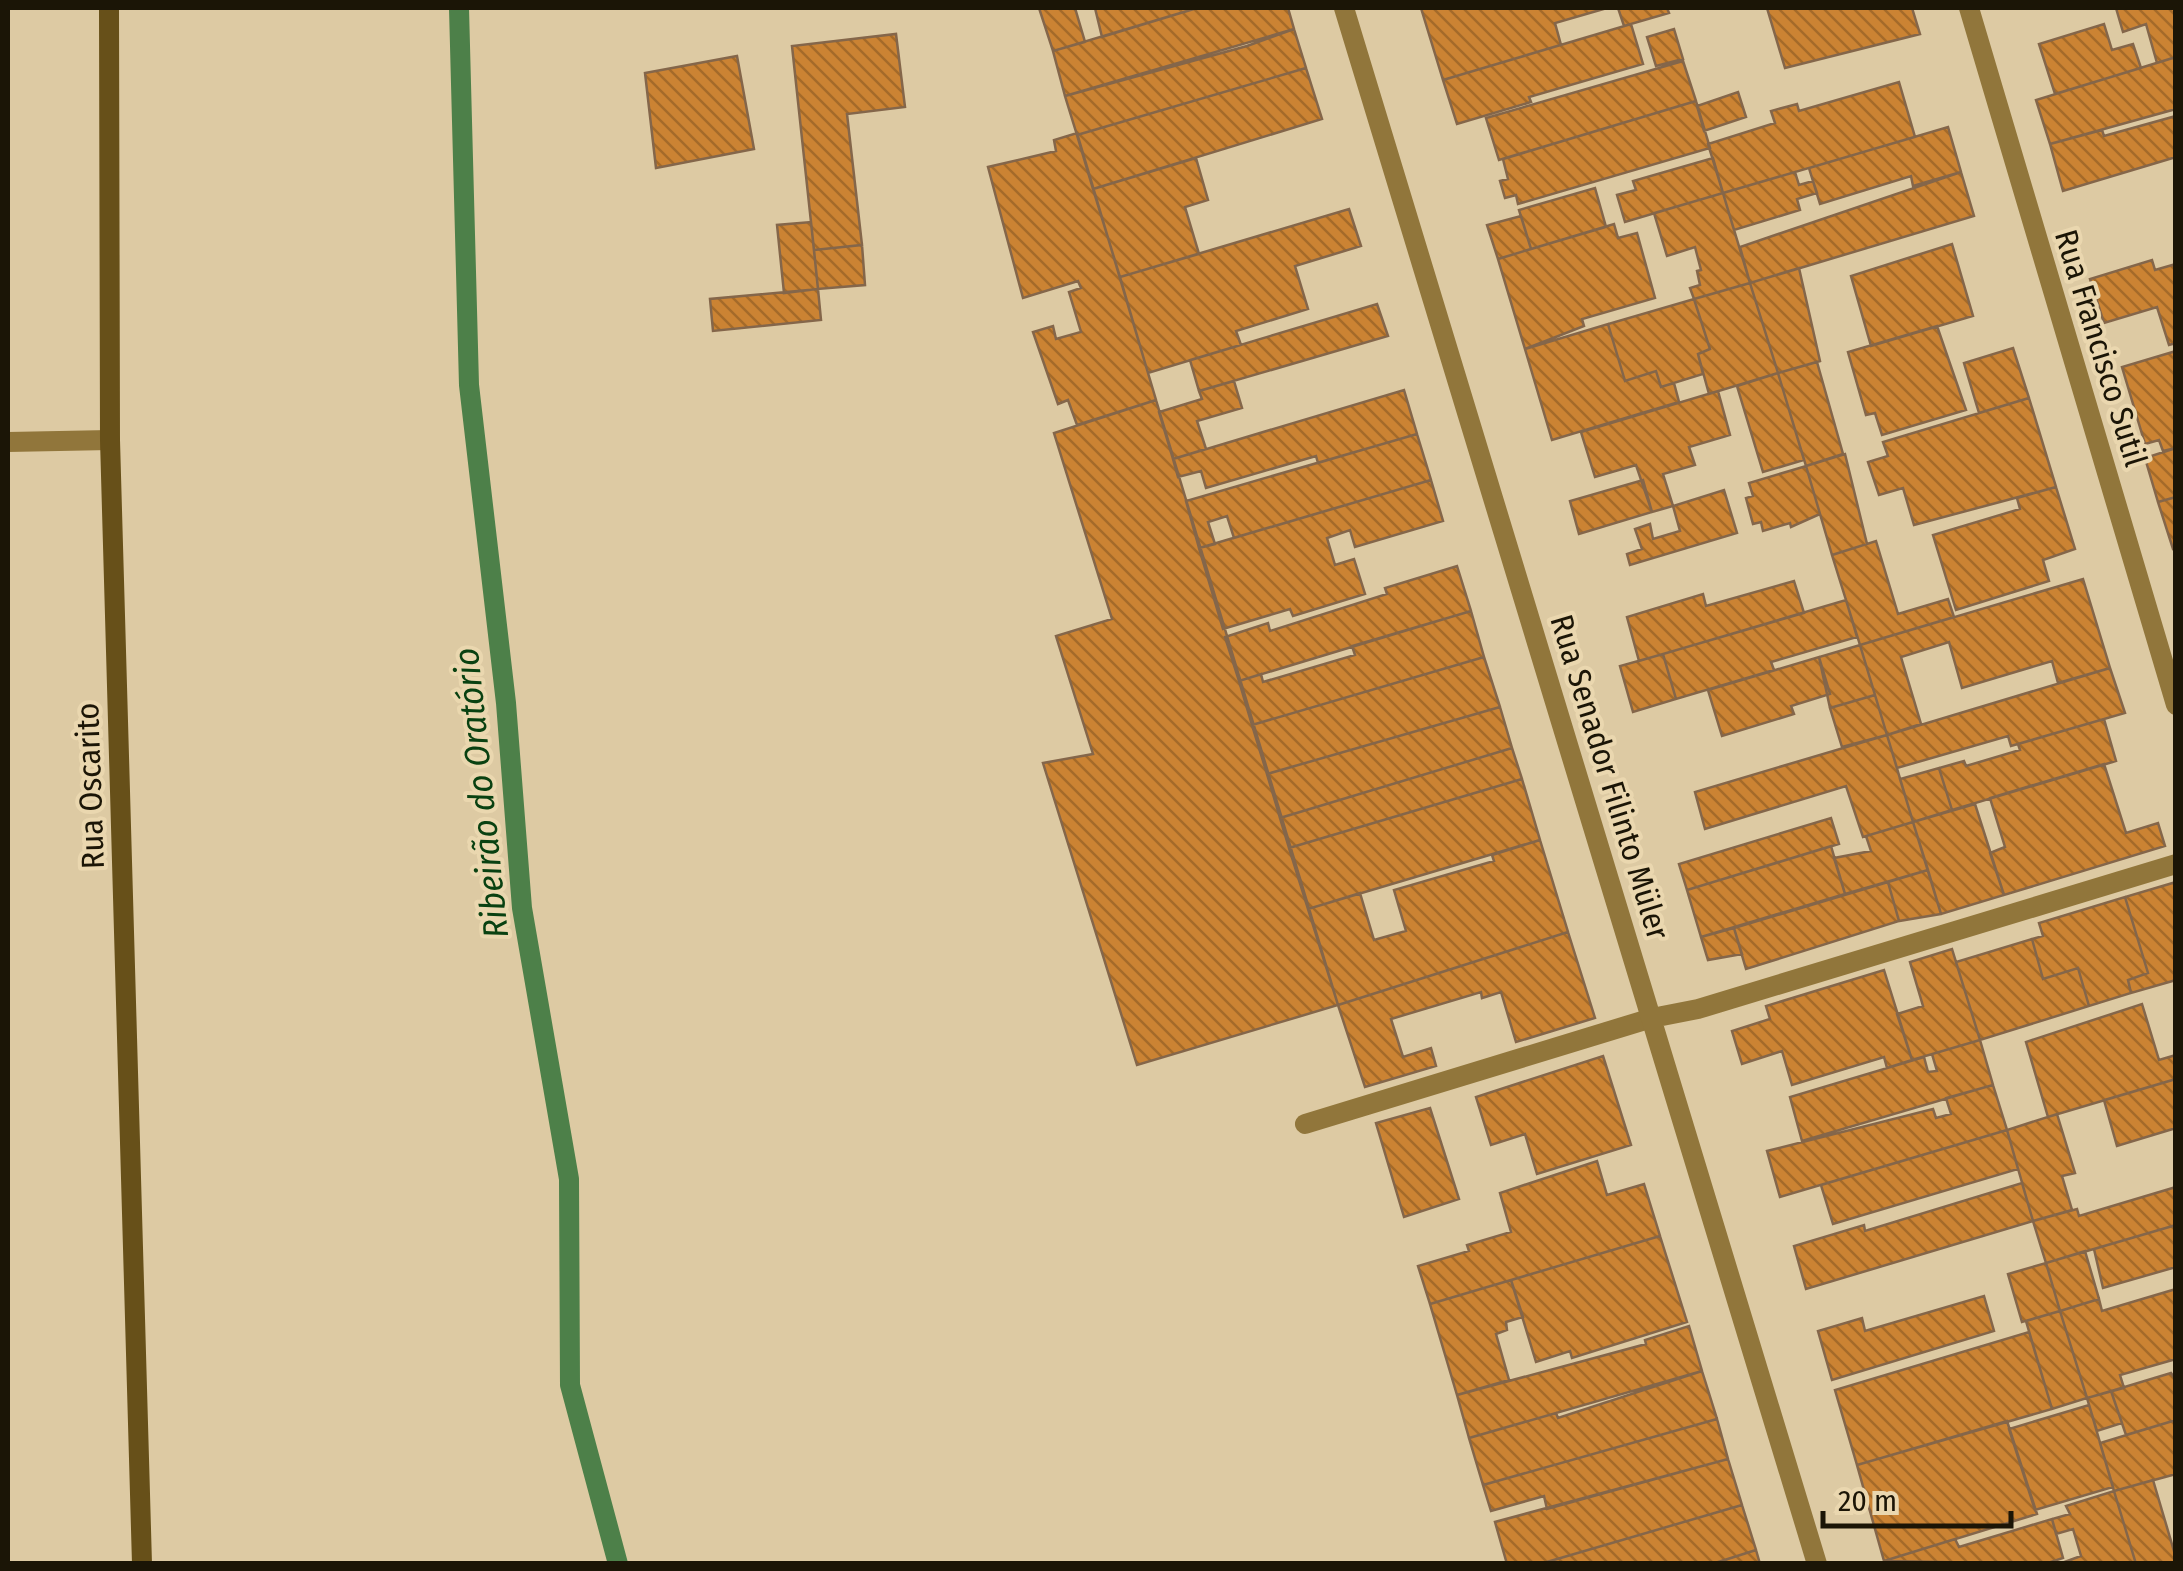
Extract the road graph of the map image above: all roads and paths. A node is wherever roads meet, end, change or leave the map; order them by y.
1 (109, 8) edge
2 (1344, 8) edge
3 (1969, 8) edge
4 (110, 440) junction
5 (8, 442) edge
6 (2176, 705) edge
7 (2176, 864) edge
8 (1652, 1018) junction
9 (1305, 1124) dead end
10 (142, 1564) edge
11 (1817, 1564) edge

1 - 4 main road, Rua Oscarito
2 - 8 street, Rua Senador Filinto Müler
3 - 6 street, Rua Francisco Sutil
4 - 5 street
4 - 10 main road, Rua Oscarito
7 - 8 street
8 - 9 street
8 - 11 street, Rua Senador Filinto Müler

